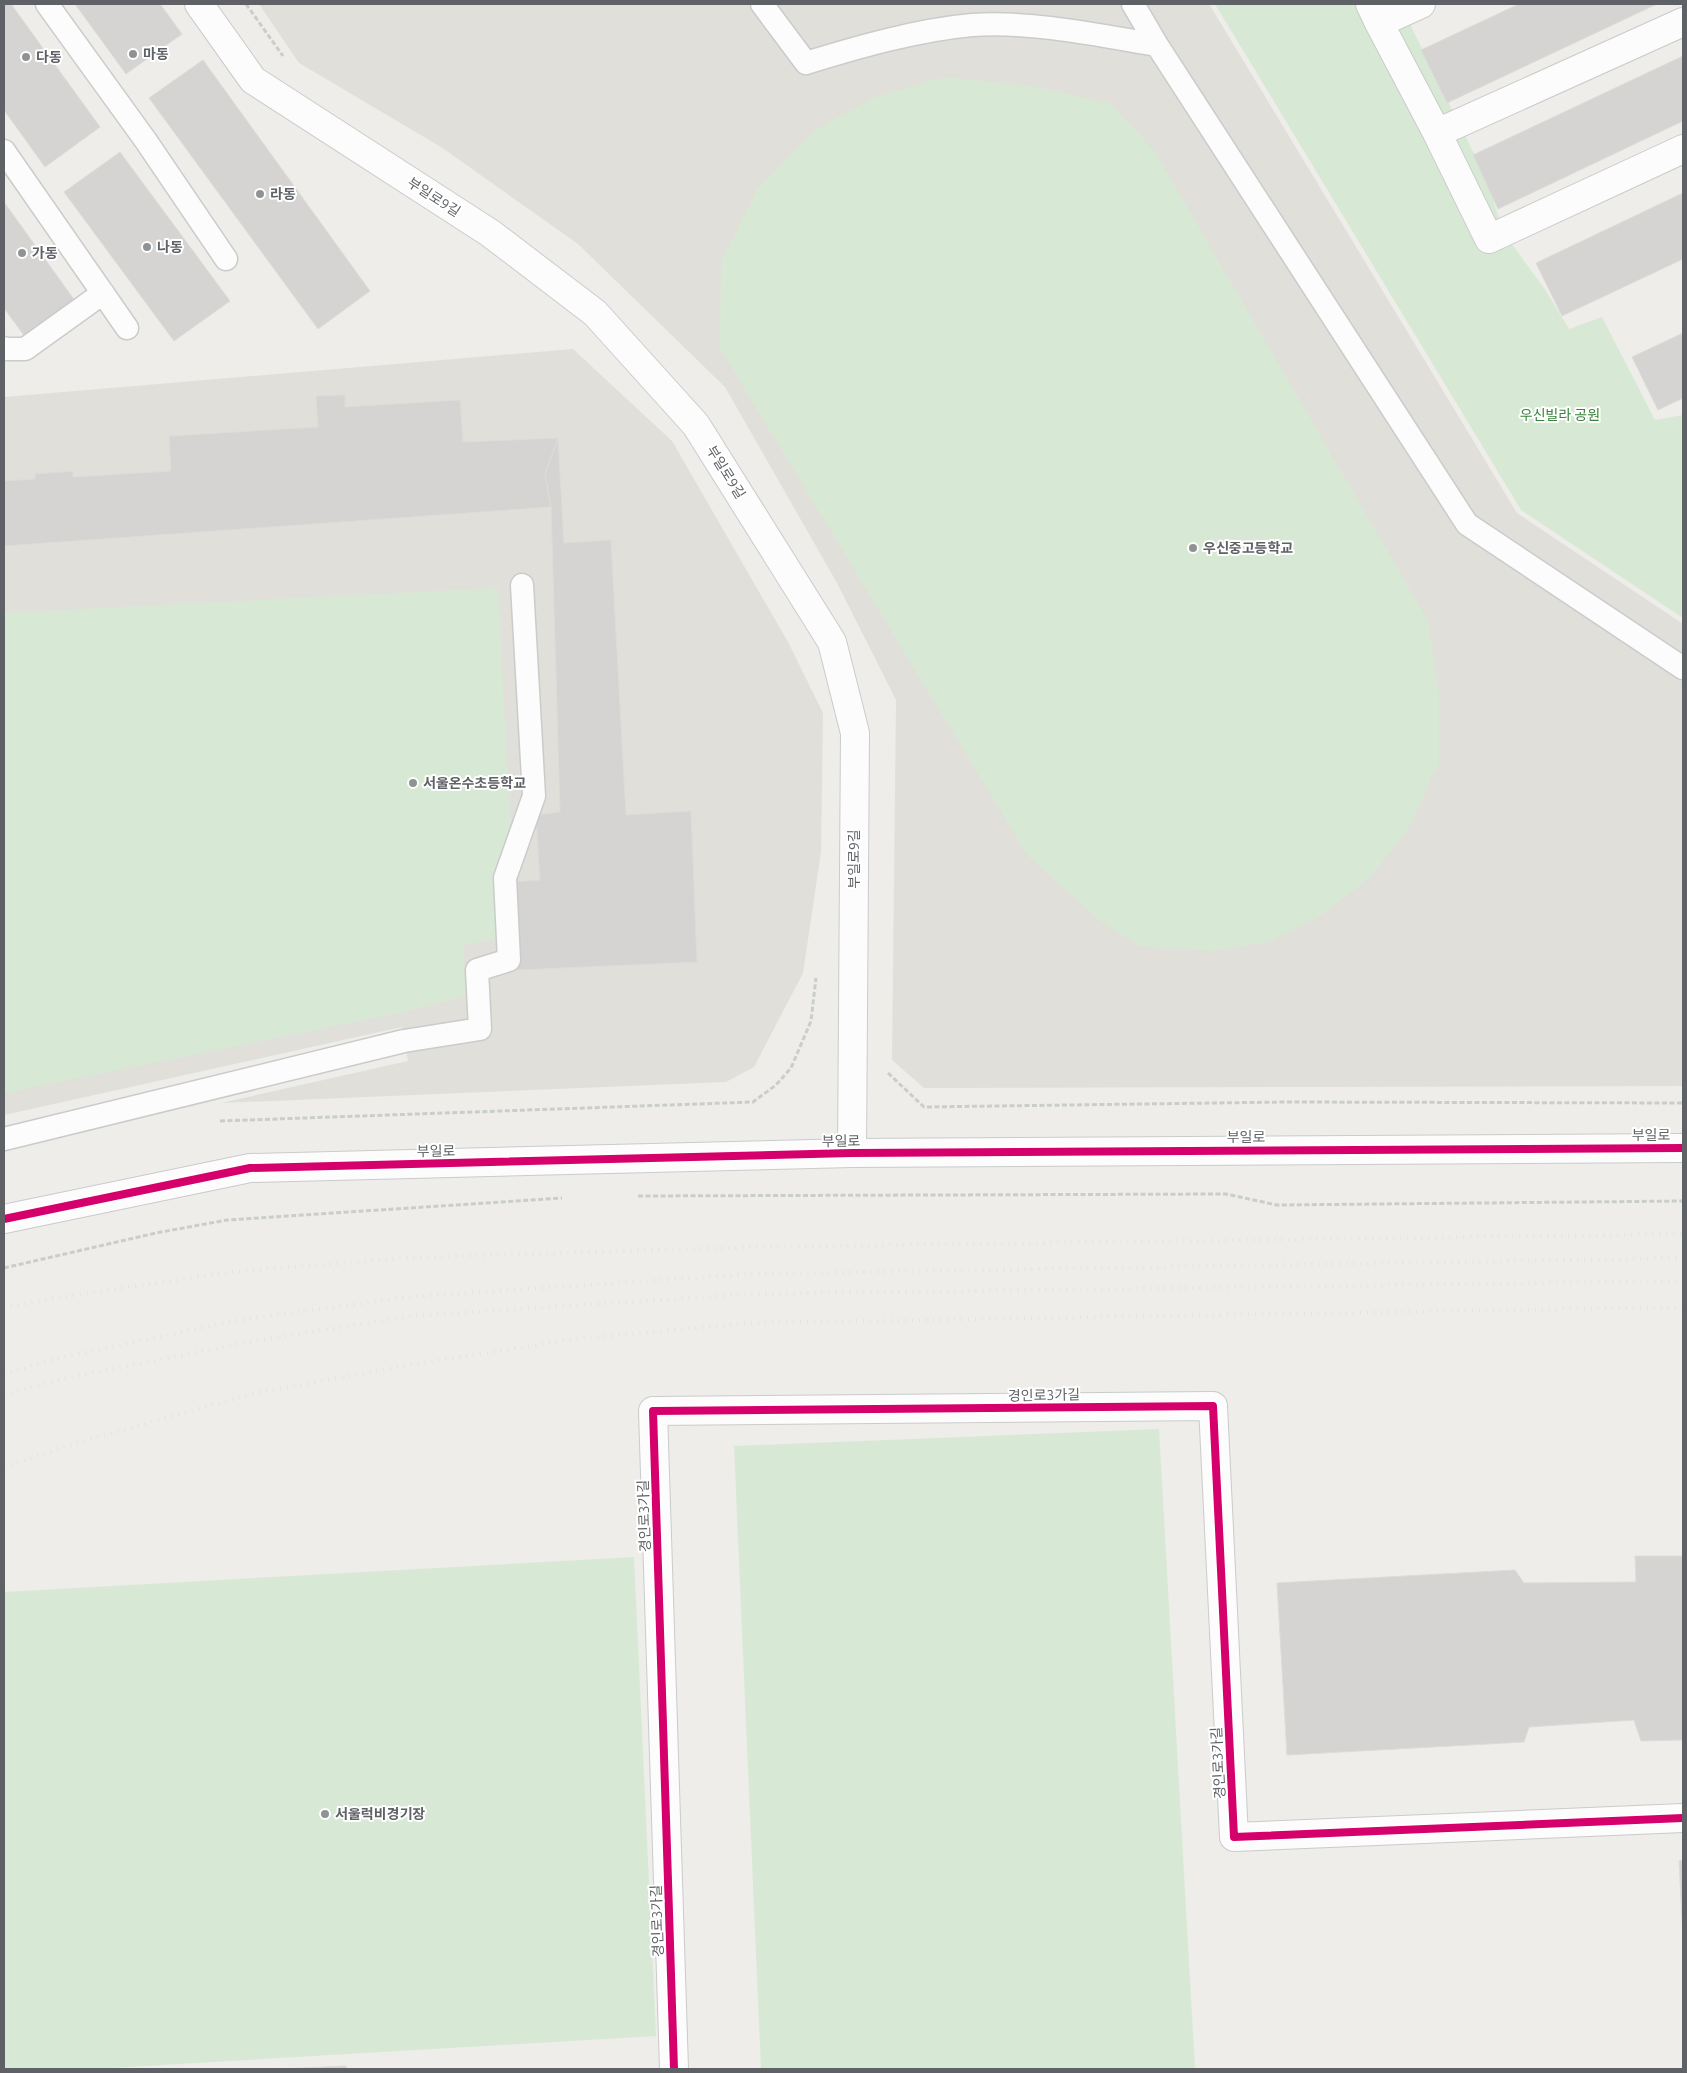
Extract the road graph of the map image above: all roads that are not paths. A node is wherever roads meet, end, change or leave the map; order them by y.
1 (47, 4) edge
2 (199, 4) edge
3 (762, 4) edge
4 (1133, 4) edge
5 (1421, 4) edge
6 (1375, 13) edge
7 (1683, 22) edge
8 (1157, 45) junction
9 (1437, 134) junction
10 (1683, 149) edge
11 (4, 151) edge
12 (226, 259) dead end
13 (103, 293) junction
14 (127, 328) dead end
15 (4, 348) edge
16 (522, 585) dead end
17 (1683, 668) edge
18 (4, 1140) edge
19 (1683, 1148) edge
20 (852, 1153) junction
21 (4, 1219) edge
22 (1683, 1818) edge
23 (674, 2069) edge

1 - 12 lane
2 - 20 street, 부일로9길
3 - 8 lane
4 - 8 lane
5 - 6 street
6 - 9 street
7 - 9 street
8 - 17 lane
9 - 10 street
11 - 13 lane
13 - 14 lane
13 - 15 lane
16 - 18 lane
19 - 20 street, 부일로
20 - 21 street, 부일로
22 - 23 street, 경인로3가길

